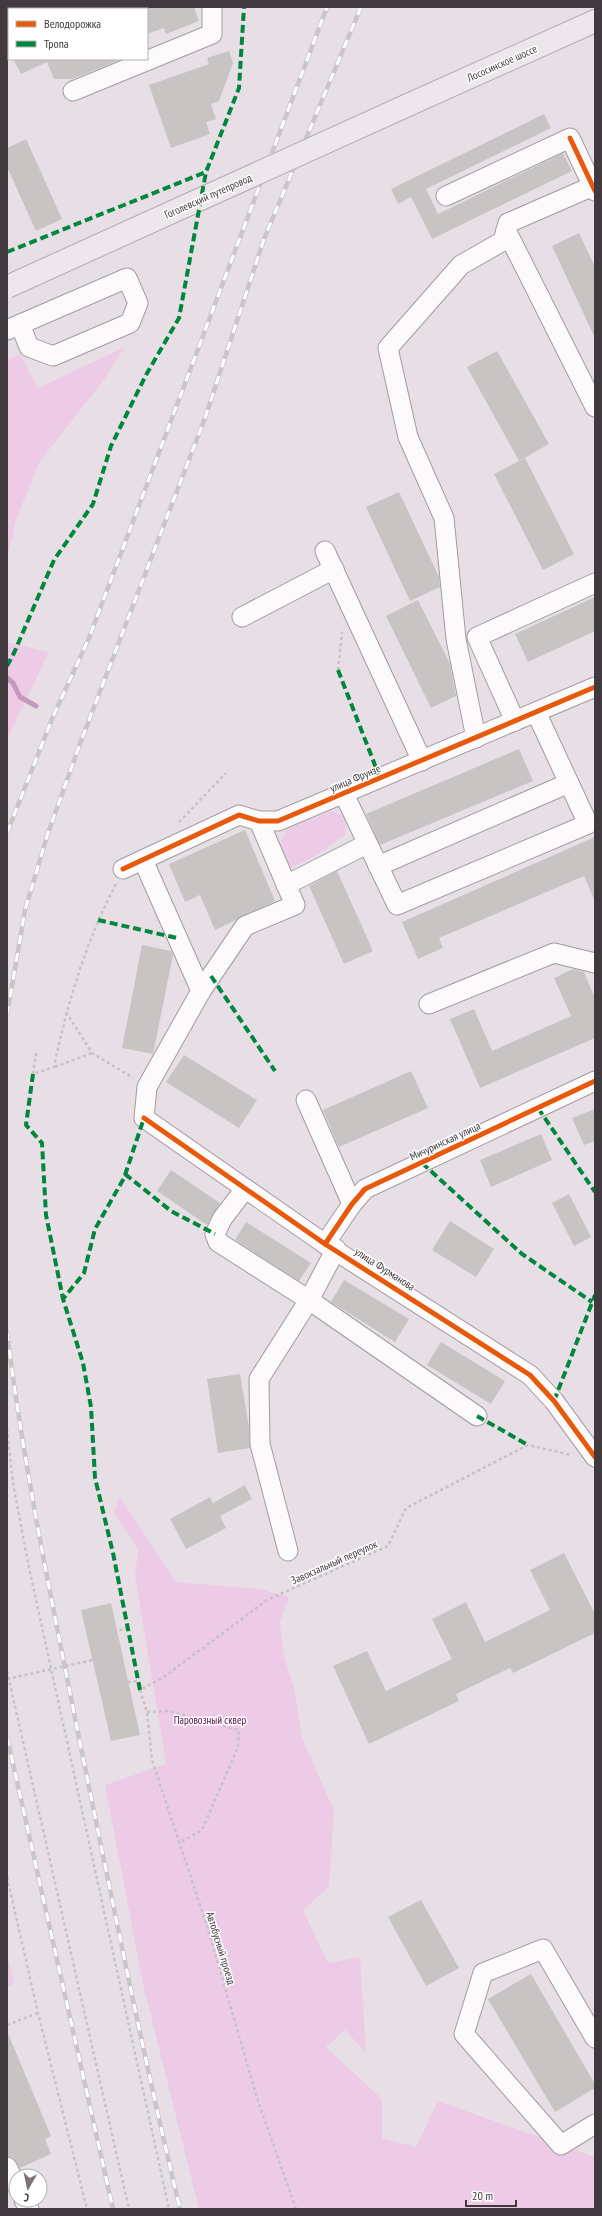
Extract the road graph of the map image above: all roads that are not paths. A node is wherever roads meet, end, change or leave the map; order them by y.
1 (212, 7) edge
2 (595, 21) edge
3 (73, 91) dead end
4 (408, 105) joint
5 (594, 189) edge
6 (446, 196) dead end
7 (506, 230) junction
8 (7, 287) edge
9 (13, 327) edge
10 (595, 407) edge
11 (325, 551) dead end
12 (334, 569) junction
13 (595, 583) edge
14 (242, 618) dead end
15 (595, 687) edge
16 (536, 712) junction
17 (515, 721) junction
18 (476, 738) junction
19 (422, 761) junction
20 (569, 783) junction
21 (344, 794) junction
22 (258, 821) junction
23 (367, 844) junction
24 (143, 860) junction
25 (378, 866) junction
26 (123, 870) dead end
27 (286, 885) junction
28 (595, 963) edge
29 (200, 991) junction
30 (429, 1004) dead end
31 (595, 1081) edge
32 (306, 1100) dead end
33 (245, 1189) junction
34 (352, 1204) junction
35 (331, 1246) junction
36 (309, 1300) junction
37 (477, 1416) dead end
38 (595, 1457) edge
39 (288, 1551) dead end
40 (595, 2038) edge
41 (595, 2124) edge

1 - 3 street
2 - 4 main road, Лососинское шоссе
4 - 8 main road, Гоголевский путепровод, bridge
5 - 6 street
5 - 7 street
7 - 10 street
7 - 18 street
9 - 9 street
11 - 12 street
12 - 14 street
12 - 19 street
13 - 17 street
15 - 16 street, улица Фрунзе
16 - 17 street, улица Фрунзе
16 - 20 street
17 - 18 street, улица Фрунзе
18 - 19 street, улица Фрунзе
19 - 21 street, улица Фрунзе
20 - 25 street
20 - 25 street
21 - 22 street, улица Фрунзе
21 - 23 street
22 - 24 street, улица Фрунзе
22 - 27 street
23 - 25 street
23 - 27 street
24 - 26 street, улица Фрунзе
24 - 29 street
27 - 29 street
28 - 30 street
29 - 33 street, улица Фурманова
31 - 34 street, Мичуринская улица
32 - 34 street
33 - 35 street, улица Фурманова
33 - 36 street
34 - 35 street, Мичуринская улица
35 - 36 street, Мичуринская улица
35 - 38 street, улица Фурманова
36 - 37 street
36 - 39 street, Мичуринская улица
40 - 41 street

